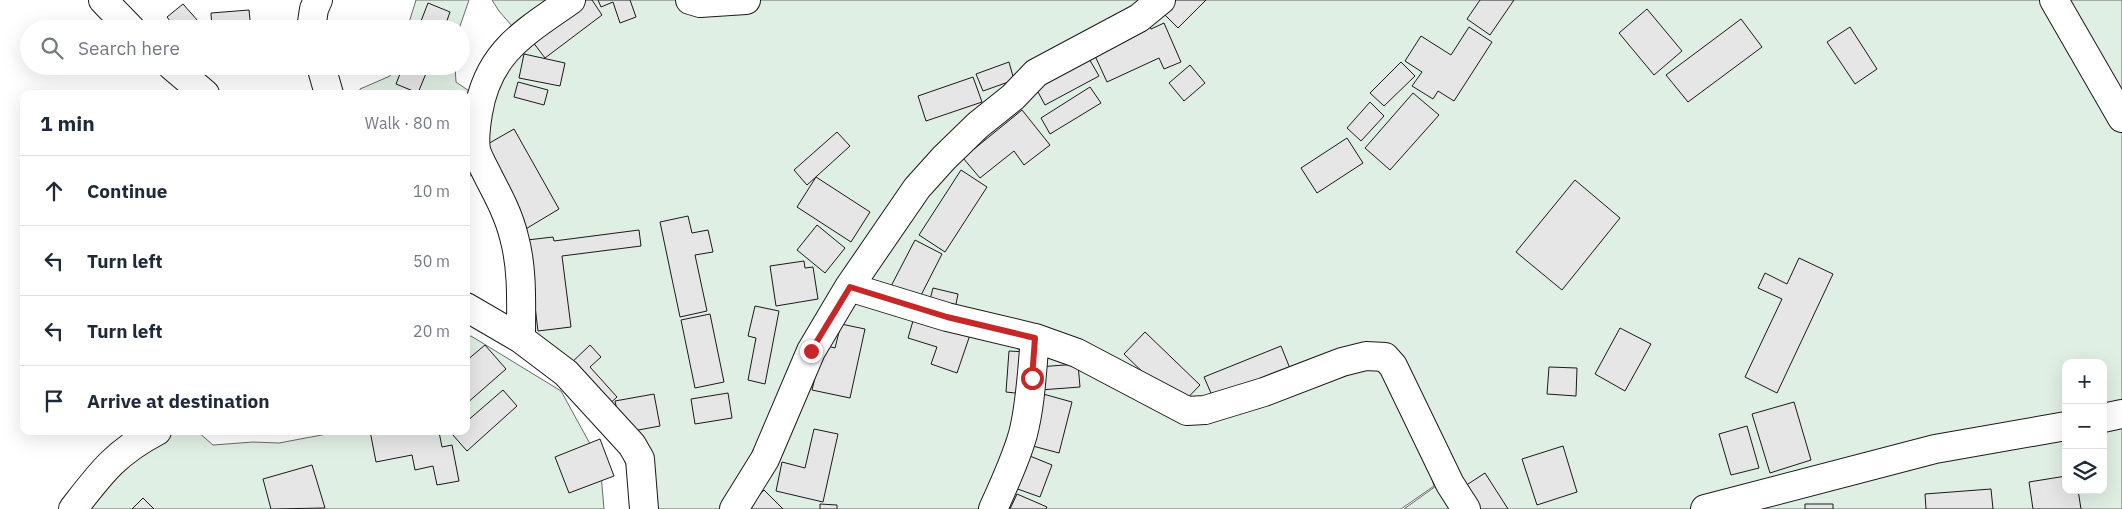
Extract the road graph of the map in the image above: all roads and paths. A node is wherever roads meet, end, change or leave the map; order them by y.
1 (103, 0) edge
2 (571, 0) edge
3 (690, 0) edge
4 (746, 0) edge
5 (1161, 0) edge
6 (2054, 0) edge
7 (122, 20) edge
8 (183, 75) edge
9 (324, 75) edge
10 (200, 90) edge
11 (328, 90) edge
12 (2122, 118) edge
13 (850, 287) junction
14 (470, 309) edge
15 (1035, 338) junction
16 (521, 339) junction
17 (2122, 414) edge
18 (2107, 417) edge
19 (2062, 427) edge
20 (149, 435) edge
21 (73, 509) edge
22 (644, 509) edge
23 (734, 509) edge
24 (993, 509) edge
25 (1466, 509) edge
26 (1705, 509) edge

1 - 7 lane
2 - 16 lane
3 - 4 lane
5 - 13 lane
6 - 12 lane
8 - 10 lane
9 - 11 lane
13 - 15 lane
13 - 23 lane
14 - 16 lane
15 - 24 lane
15 - 25 lane
16 - 22 lane
17 - 18 lane
19 - 26 lane
20 - 21 lane

